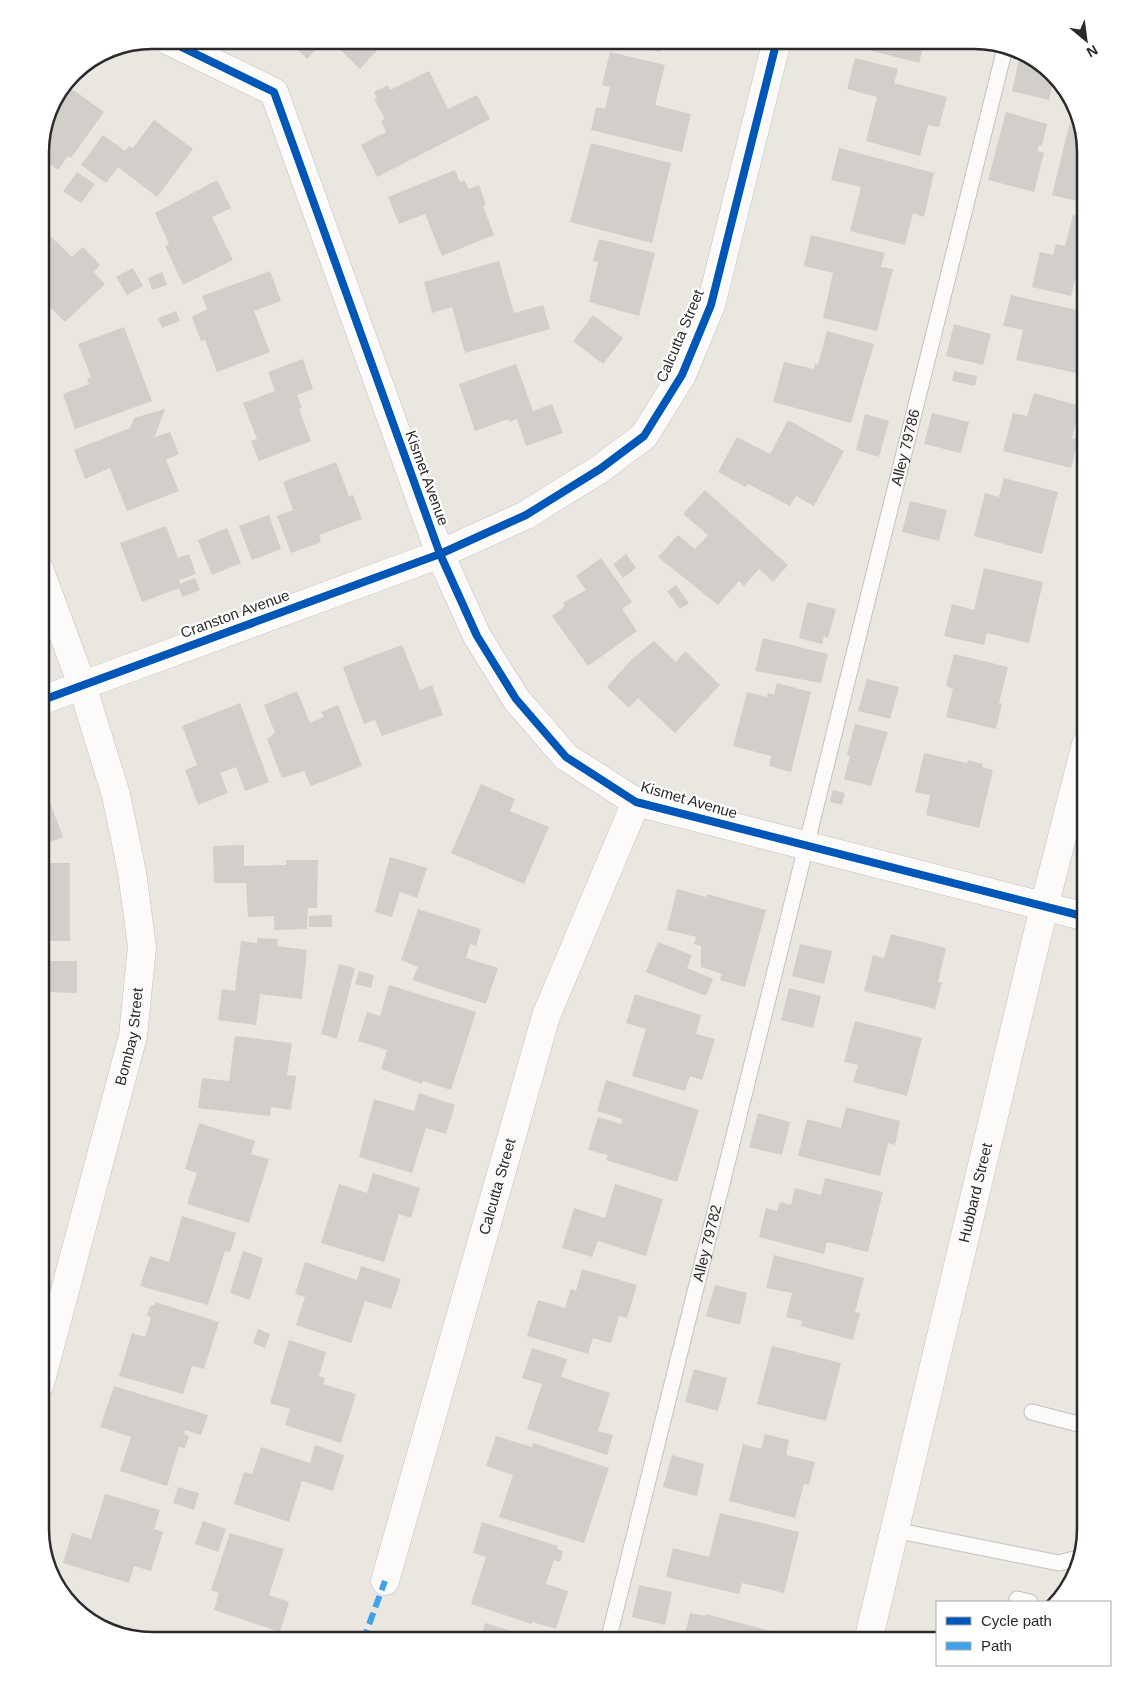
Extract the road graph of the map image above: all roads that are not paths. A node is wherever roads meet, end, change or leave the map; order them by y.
1 (186, 49) edge
2 (775, 49) edge
3 (1004, 53) edge
4 (440, 554) junction
5 (49, 595) edge
6 (82, 685) junction
7 (49, 698) edge
8 (1077, 779) edge
9 (636, 802) junction
10 (805, 846) junction
11 (1044, 907) junction
12 (1077, 915) edge
13 (49, 1350) edge
14 (1032, 1412) dead end
15 (1077, 1424) edge
16 (894, 1530) junction
17 (1073, 1559) edge
18 (385, 1582) dead end
19 (610, 1632) edge
20 (870, 1632) edge

1 - 4 street, Kismet Avenue
2 - 4 street, Calcutta Street
3 - 10 lane, Alley 79786
4 - 6 street, Cranston Avenue
4 - 9 street, Kismet Avenue
5 - 6 street, Bombay Street
6 - 7 street, Cranston Avenue
6 - 13 street, Bombay Street
8 - 11 street, Hubbard Street
9 - 10 street, Kismet Avenue
9 - 18 street, Calcutta Street
10 - 11 street, Kismet Avenue
10 - 19 lane, Alley 79782
11 - 12 street, Kismet Avenue
11 - 16 street, Hubbard Street
14 - 15 lane
16 - 17 lane
16 - 20 street, Hubbard Street

